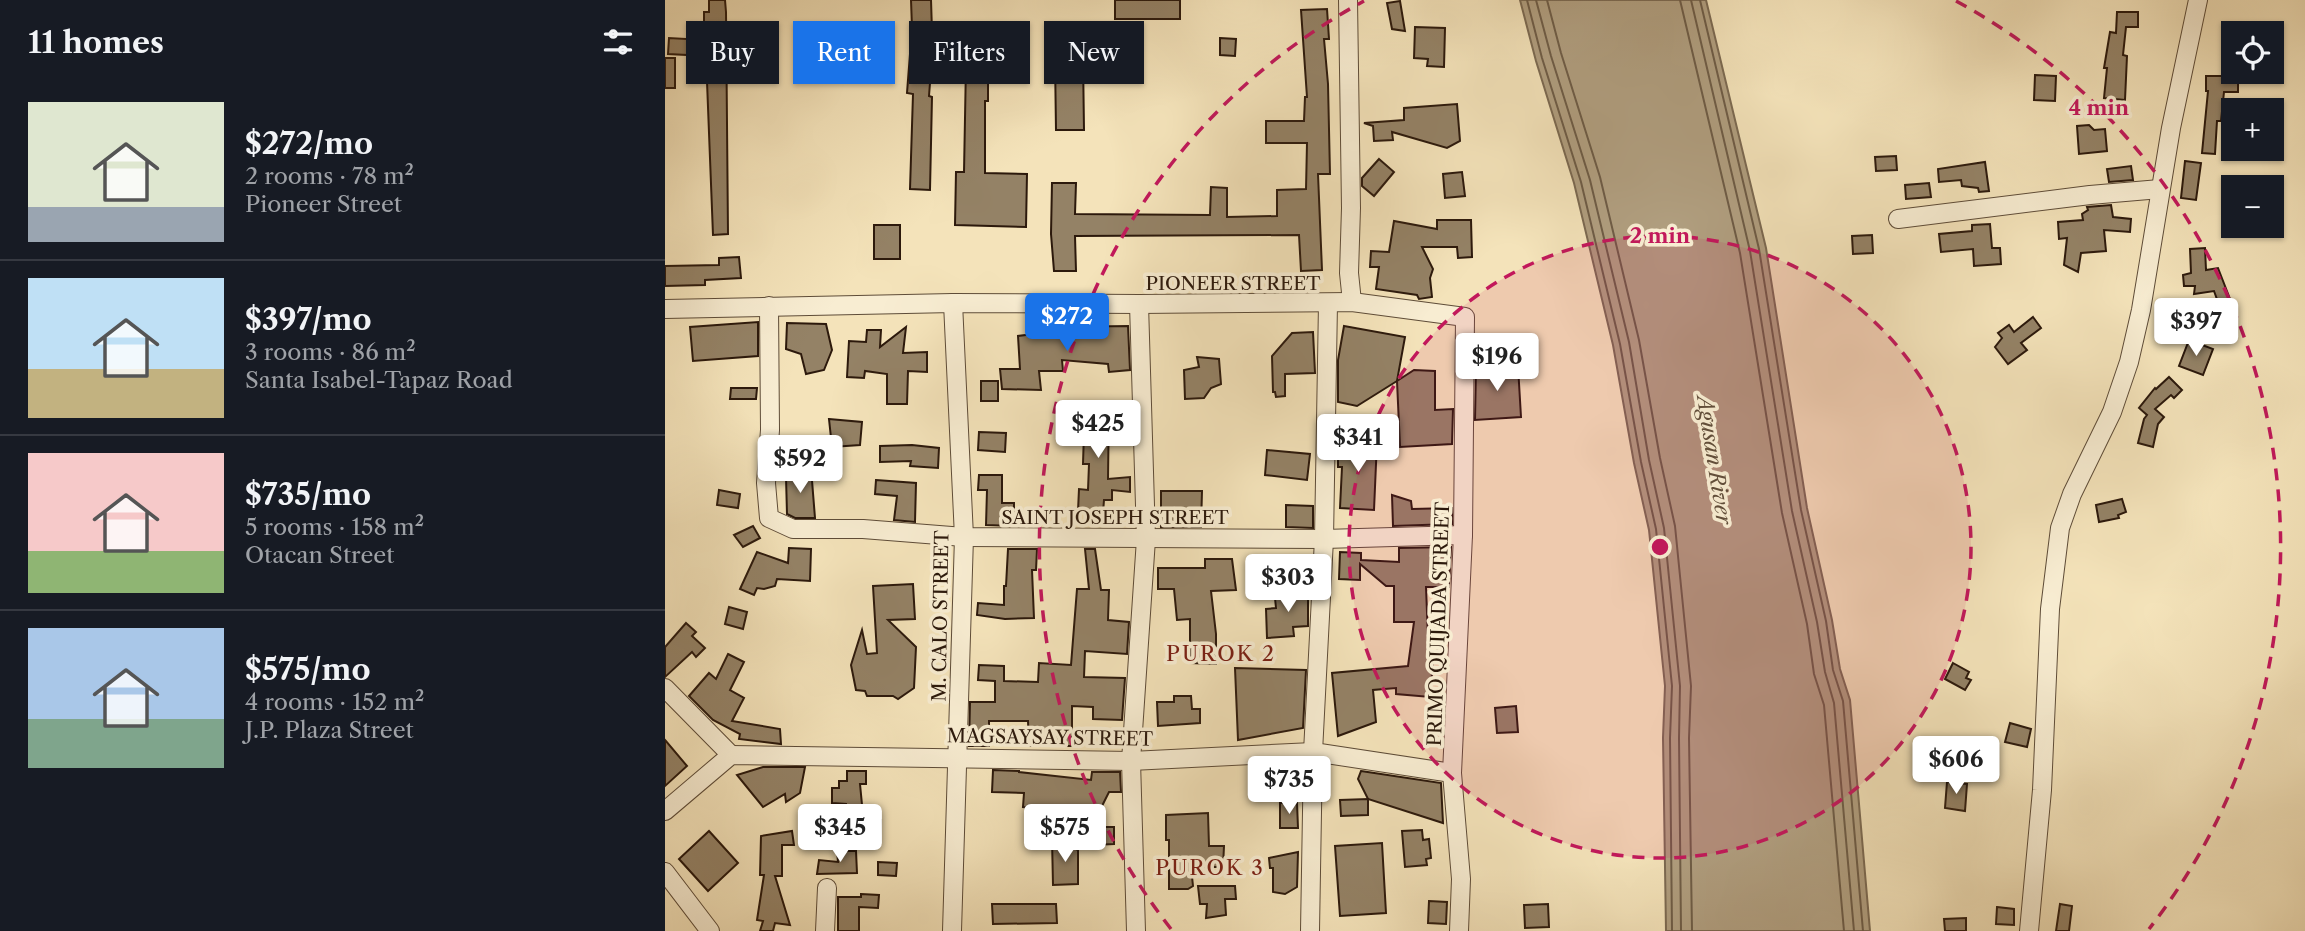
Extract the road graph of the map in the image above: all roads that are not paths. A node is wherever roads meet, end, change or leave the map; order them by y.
1 (1348, 0) edge
2 (2198, 0) edge
3 (2160, 190) junction
4 (1898, 219) dead end
5 (1352, 302) junction
6 (953, 303) junction
7 (1328, 303) junction
8 (1139, 304) junction
9 (769, 306) junction
10 (665, 309) edge
11 (1465, 317) joint
12 (1464, 535) junction
13 (964, 537) junction
14 (1146, 539) junction
15 (1324, 539) junction
16 (665, 688) edge
17 (1313, 751) junction
18 (731, 755) junction
19 (958, 757) junction
20 (1131, 761) junction
21 (1453, 773) junction
22 (665, 811) edge
23 (665, 872) edge
24 (827, 888) dead end
25 (710, 931) edge
26 (825, 931) edge
27 (952, 931) edge
28 (1136, 931) edge
29 (1310, 931) edge
30 (1459, 931) edge
31 (2029, 931) edge

1 - 5 street
2 - 3 street
3 - 4 street
3 - 31 street
5 - 7 street, PIONEER STREET
5 - 11 street, PIONEER STREET
6 - 8 street, PIONEER STREET
6 - 9 street, PIONEER STREET
6 - 13 street, M. CALO STREET
7 - 8 street, PIONEER STREET
7 - 15 street
8 - 14 street
9 - 10 street, PIONEER STREET
9 - 13 street, SAINT JOSEPH STREET
11 - 12 street, PRIMO QUIJADA STREET
12 - 15 street, SAINT JOSEPH STREET
12 - 21 street, PRIMO QUIJADA STREET
13 - 14 street, SAINT JOSEPH STREET
13 - 19 street, M. CALO STREET
14 - 15 street, SAINT JOSEPH STREET
14 - 20 street
15 - 17 street
16 - 18 street
17 - 20 street, MAGSAYSAY STREET
17 - 21 street, MAGSAYSAY STREET
17 - 29 street
18 - 19 street, MAGSAYSAY STREET
18 - 22 street
19 - 20 street, MAGSAYSAY STREET
19 - 27 street, M. CALO STREET
20 - 28 street
21 - 30 street, PRIMO QUIJADA STREET
23 - 25 street
24 - 26 street

